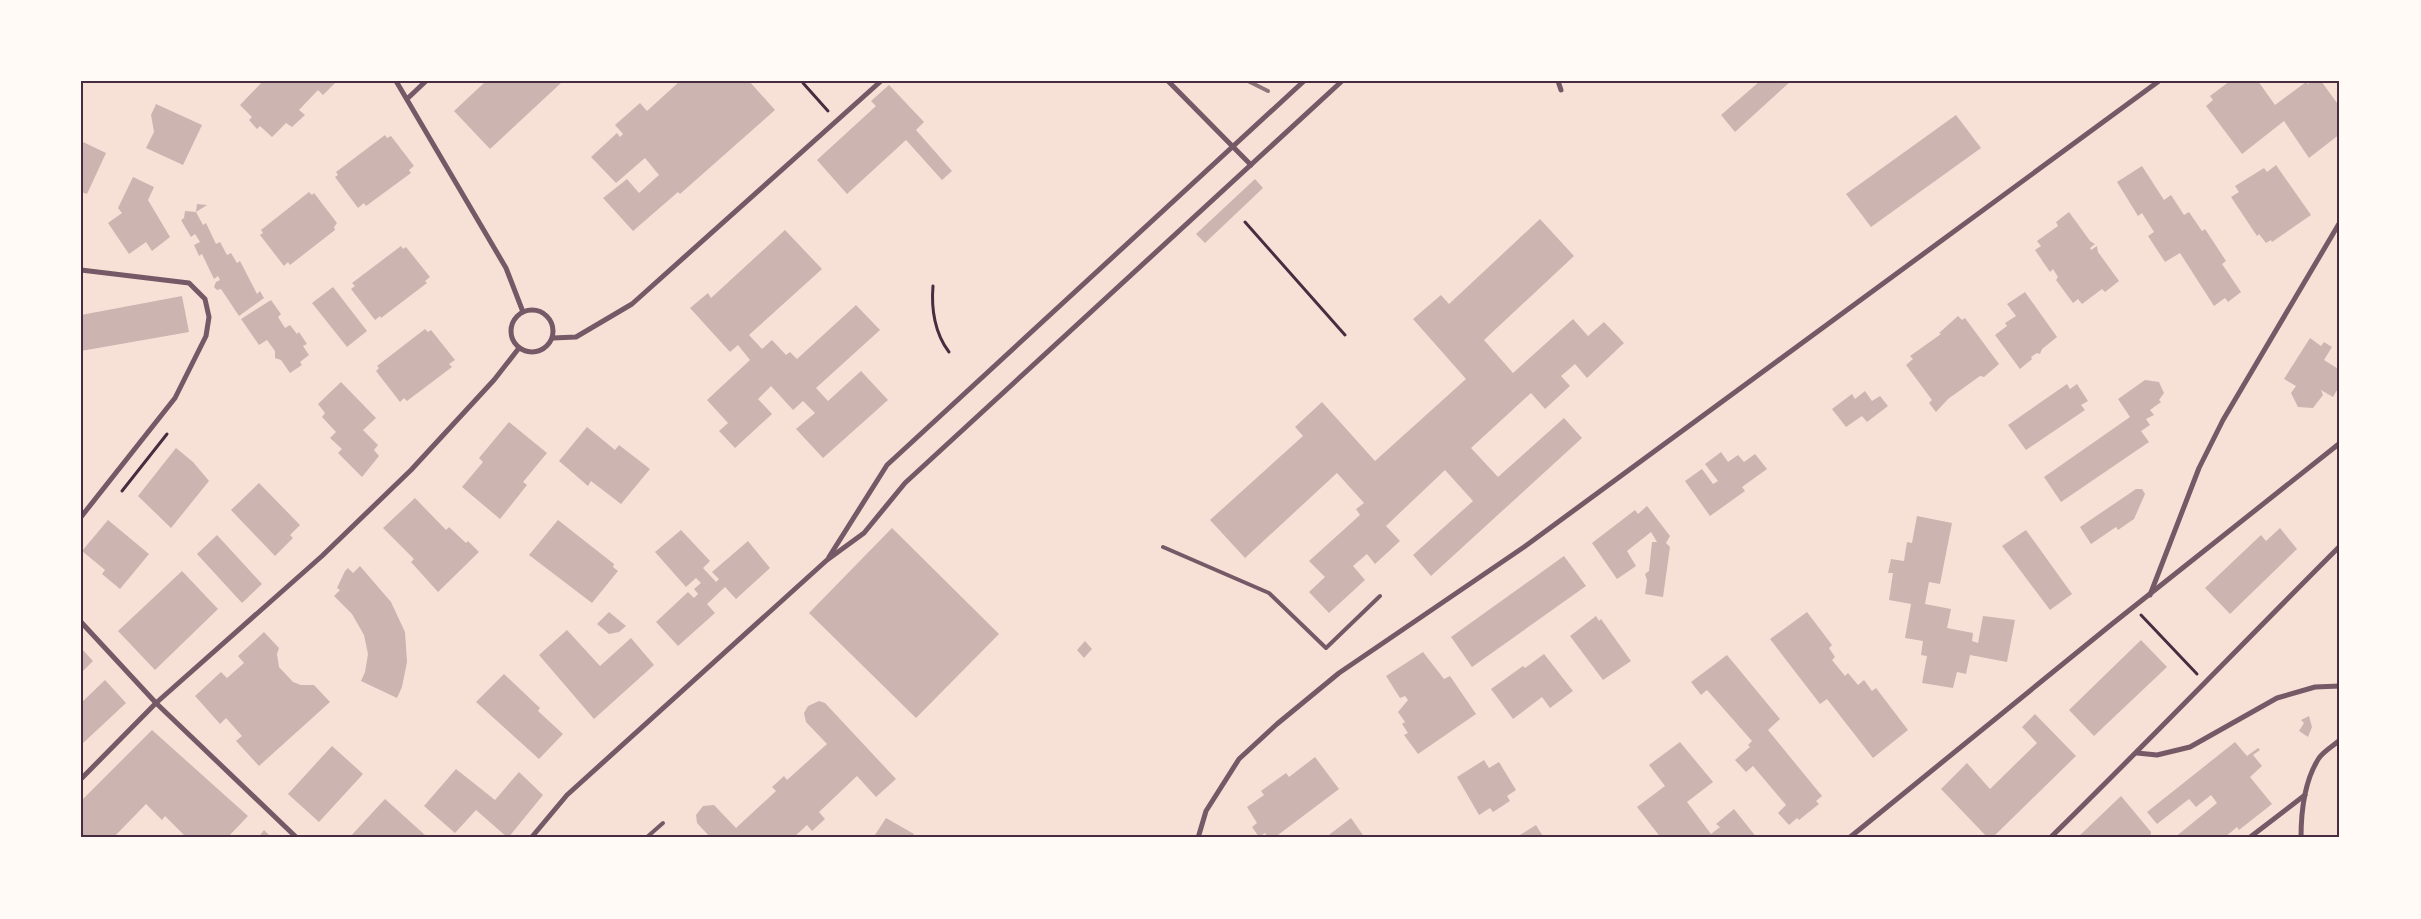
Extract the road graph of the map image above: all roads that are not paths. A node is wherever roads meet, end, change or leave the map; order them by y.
1 (396, 81) edge
2 (426, 81) edge
3 (881, 81) edge
4 (1168, 81) edge
5 (1342, 81) edge
6 (1558, 81) edge
7 (2160, 81) edge
8 (1303, 82) edge
9 (1561, 90) dead end
10 (407, 99) junction
11 (1232, 146) junction
12 (1251, 166) junction
13 (2340, 222) edge
14 (81, 270) edge
15 (523, 312) junction
16 (553, 338) junction
17 (519, 348) junction
18 (2340, 444) edge
19 (81, 517) edge
20 (2340, 546) edge
21 (1163, 548) dead end
22 (827, 560) junction
23 (2150, 595) junction
24 (1380, 596) dead end
25 (81, 622) edge
26 (2340, 686) edge
27 (156, 702) junction
28 (2340, 740) edge
29 (2137, 753) junction
30 (81, 779) edge
31 (2305, 795) junction
32 (663, 823) dead end
33 (297, 838) edge
34 (531, 838) edge
35 (646, 838) edge
36 (1198, 838) edge
37 (1849, 838) edge
38 (2050, 838) edge
39 (2249, 838) edge
40 (2301, 838) edge

1 - 10 street
2 - 10 street
3 - 16 street
4 - 11 street
5 - 12 street
6 - 9 street
7 - 36 street
8 - 11 street
10 - 15 street
11 - 12 street
11 - 22 street
12 - 22 street
13 - 23 street
14 - 19 street
15 - 16 street
15 - 17 street
16 - 17 street
17 - 27 street
18 - 23 street
20 - 29 street
21 - 24 lane
22 - 34 street
23 - 37 street
25 - 27 street
26 - 29 street
27 - 30 street
27 - 33 street
28 - 31 street
29 - 38 street
31 - 39 street
31 - 40 street
32 - 35 lane

